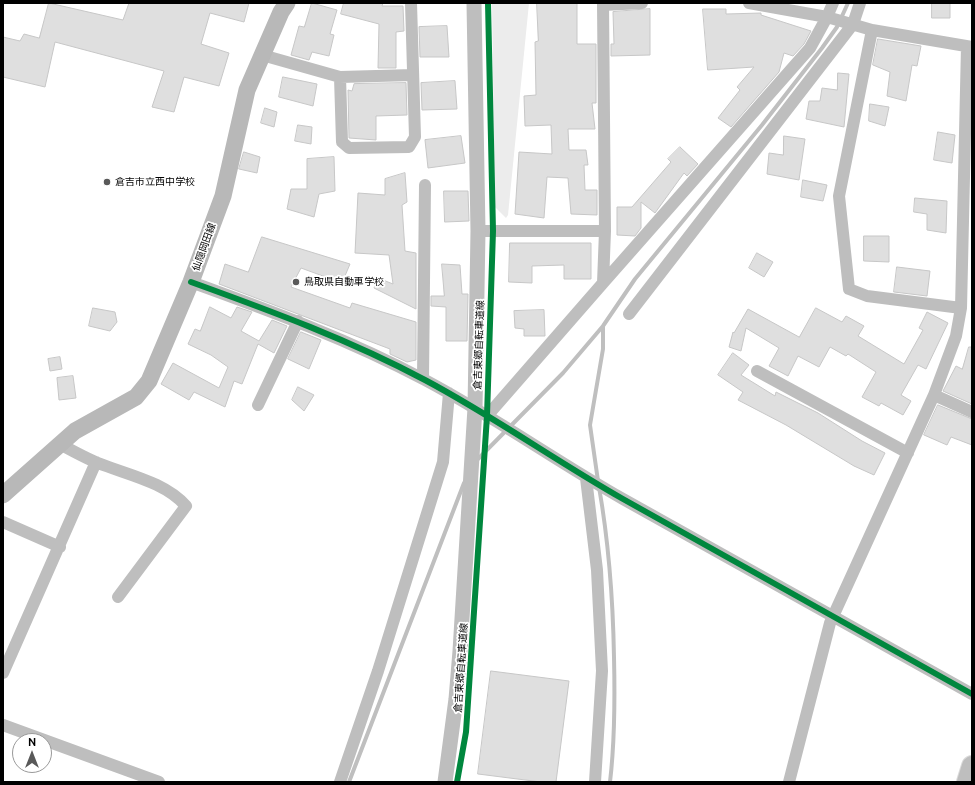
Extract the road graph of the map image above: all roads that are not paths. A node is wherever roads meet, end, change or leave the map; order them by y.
1 (287, 3) edge
2 (412, 3) edge
3 (474, 3) edge
4 (642, 3) edge
5 (749, 3) edge
6 (832, 3) edge
7 (860, 3) edge
8 (603, 4) edge
9 (827, 17) junction
10 (853, 24) junction
11 (872, 30) junction
12 (970, 46) edge
13 (262, 55) junction
14 (413, 74) junction
15 (340, 77) junction
16 (425, 185) dead end
17 (478, 231) junction
18 (605, 231) junction
19 (191, 282) junction
20 (603, 283) junction
21 (961, 308) junction
22 (629, 314) dead end
23 (298, 321) junction
24 (758, 371) dead end
25 (424, 379) junction
26 (449, 393) junction
27 (934, 395) junction
28 (258, 405) dead end
29 (481, 412) junction
30 (972, 412) edge
31 (59, 444) junction
32 (908, 453) junction
33 (96, 462) junction
34 (590, 480) junction
35 (3, 495) edge
36 (3, 522) edge
37 (60, 547) junction
38 (118, 597) dead end
39 (834, 615) junction
40 (3, 673) edge
41 (972, 694) edge
42 (3, 725) edge
43 (972, 766) edge
44 (159, 782) edge
45 (340, 782) edge
46 (445, 782) edge
47 (595, 782) edge
48 (789, 782) edge
49 (967, 782) edge

1 - 13 main road, 仙隠岡田線
2 - 14 street
3 - 17 street
4 - 8 street
5 - 9 street
6 - 9 street
7 - 10 street
8 - 18 street
9 - 10 street
9 - 20 street
10 - 11 street
10 - 22 street
11 - 12 street
11 - 21 street
12 - 21 street
13 - 15 street
13 - 19 main road, 仙隠岡田線
14 - 15 street
14 - 15 street
16 - 25 street
17 - 18 street
17 - 29 street
18 - 20 street
19 - 23 street
19 - 31 main road, 仙隠岡田線
20 - 29 street
21 - 27 street
23 - 25 street
23 - 28 street
24 - 32 street
25 - 26 street
26 - 29 street
26 - 45 street
27 - 30 street
27 - 32 street
29 - 34 street
29 - 46 street
31 - 33 street
31 - 35 main road, 仙隠岡田線
32 - 39 street
33 - 37 street
33 - 38 street
34 - 39 street
34 - 47 street
36 - 37 street
37 - 40 street
39 - 41 street
39 - 48 street
42 - 44 street
43 - 49 highway

